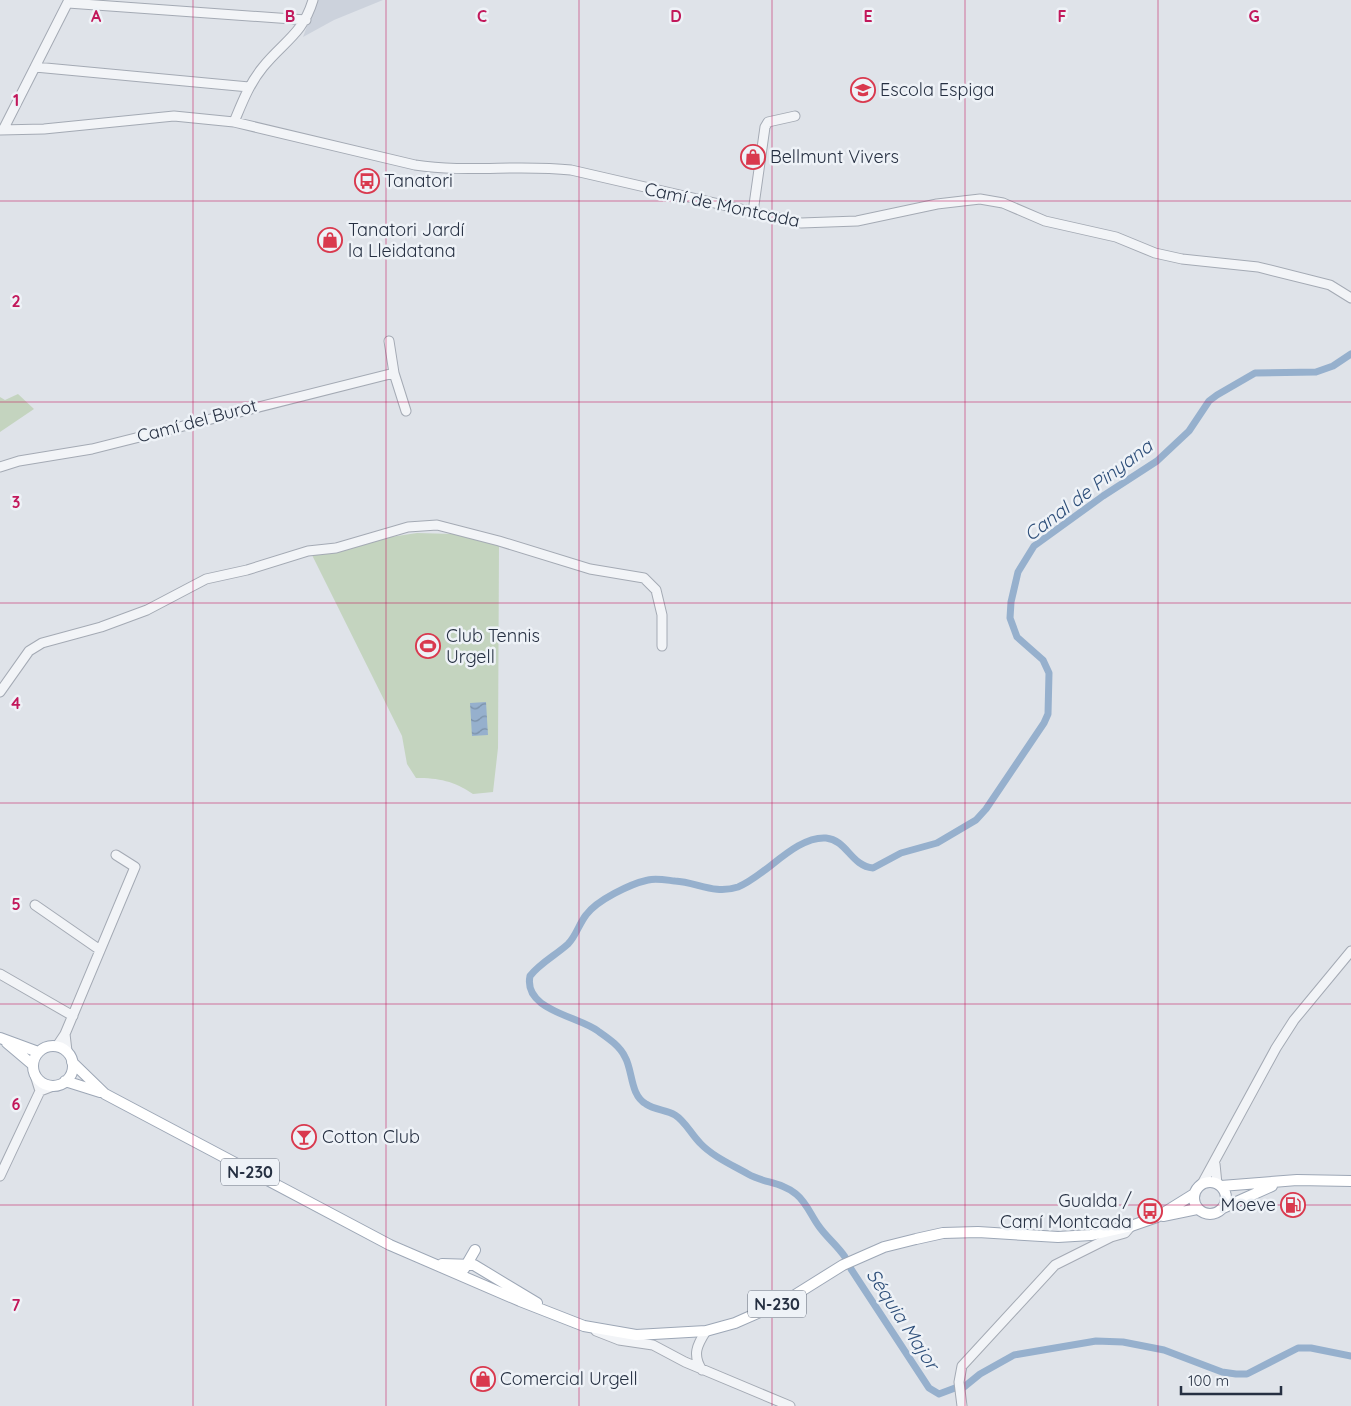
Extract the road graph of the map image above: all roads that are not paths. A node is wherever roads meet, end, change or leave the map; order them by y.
1 (313, 0) edge
2 (68, 2) edge
3 (306, 20) junction
4 (35, 67) junction
5 (249, 87) junction
6 (796, 116) dead end
7 (234, 122) junction
8 (2, 130) edge
9 (753, 212) junction
10 (1351, 298) edge
11 (389, 341) dead end
12 (394, 373) junction
13 (406, 411) dead end
14 (0, 467) edge
15 (662, 646) dead end
16 (0, 692) edge
17 (116, 855) dead end
18 (35, 904) dead end
19 (100, 950) junction
20 (1351, 951) edge
21 (0, 974) edge
22 (73, 1016) junction
23 (1, 1039) edge
24 (62, 1049) junction
25 (38, 1052) junction
26 (72, 1062) junction
27 (34, 1070) junction
28 (65, 1081) junction
29 (53, 1086) junction
30 (40, 1091) junction
31 (105, 1094) junction
32 (1215, 1164) junction
33 (0, 1176) edge
34 (1284, 1181) junction
35 (1351, 1181) edge
36 (1202, 1184) junction
37 (1219, 1185) junction
38 (1194, 1194) junction
39 (1223, 1208) junction
40 (1197, 1209) junction
41 (1157, 1217) junction
42 (1131, 1226) junction
43 (431, 1263) junction
44 (466, 1265) junction
45 (485, 1269) junction
46 (462, 1276) junction
47 (552, 1313) junction
48 (584, 1326) junction
49 (706, 1331) junction
50 (702, 1370) junction
51 (790, 1406) edge
52 (962, 1406) edge

1 - 3 street
2 - 3 street
2 - 4 street
3 - 5 street
4 - 5 street
4 - 8 street
5 - 7 street
6 - 9 street
7 - 8 street, Camí de Montcada
7 - 9 street, Camí de Montcada
9 - 10 street, Camí de Montcada
11 - 12 street
12 - 13 street
12 - 14 street, Camí del Burot
15 - 16 street
17 - 19 street
18 - 19 street
19 - 22 street
20 - 32 street
21 - 22 street
22 - 24 street
23 - 25 main road
23 - 27 main road
24 - 25 main road
24 - 26 main road, N-230
25 - 27 main road
26 - 28 main road
26 - 31 main road, N-230
27 - 29 main road
27 - 30 street
28 - 29 main road
28 - 31 main road, N-230
29 - 30 street
30 - 33 street
31 - 43 main road, N-230
32 - 36 street
32 - 37 street
34 - 35 main road, N-230
34 - 37 main road, N-230
34 - 39 main road, N-230
36 - 37 main road, N-230
36 - 38 main road, N-230
37 - 39 main road
38 - 40 main road
38 - 41 main road, N-230
39 - 40 main road, N-230
40 - 41 main road, N-230
41 - 42 main road, N-230
42 - 49 main road, N-230
42 - 52 street
43 - 44 main road
43 - 46 main road, N-230
44 - 45 main road
44 - 45 main road
44 - 46 main road
45 - 47 main road
46 - 47 main road, N-230
47 - 48 main road, N-230
48 - 49 main road, N-230
48 - 50 street
49 - 50 street
50 - 51 street

